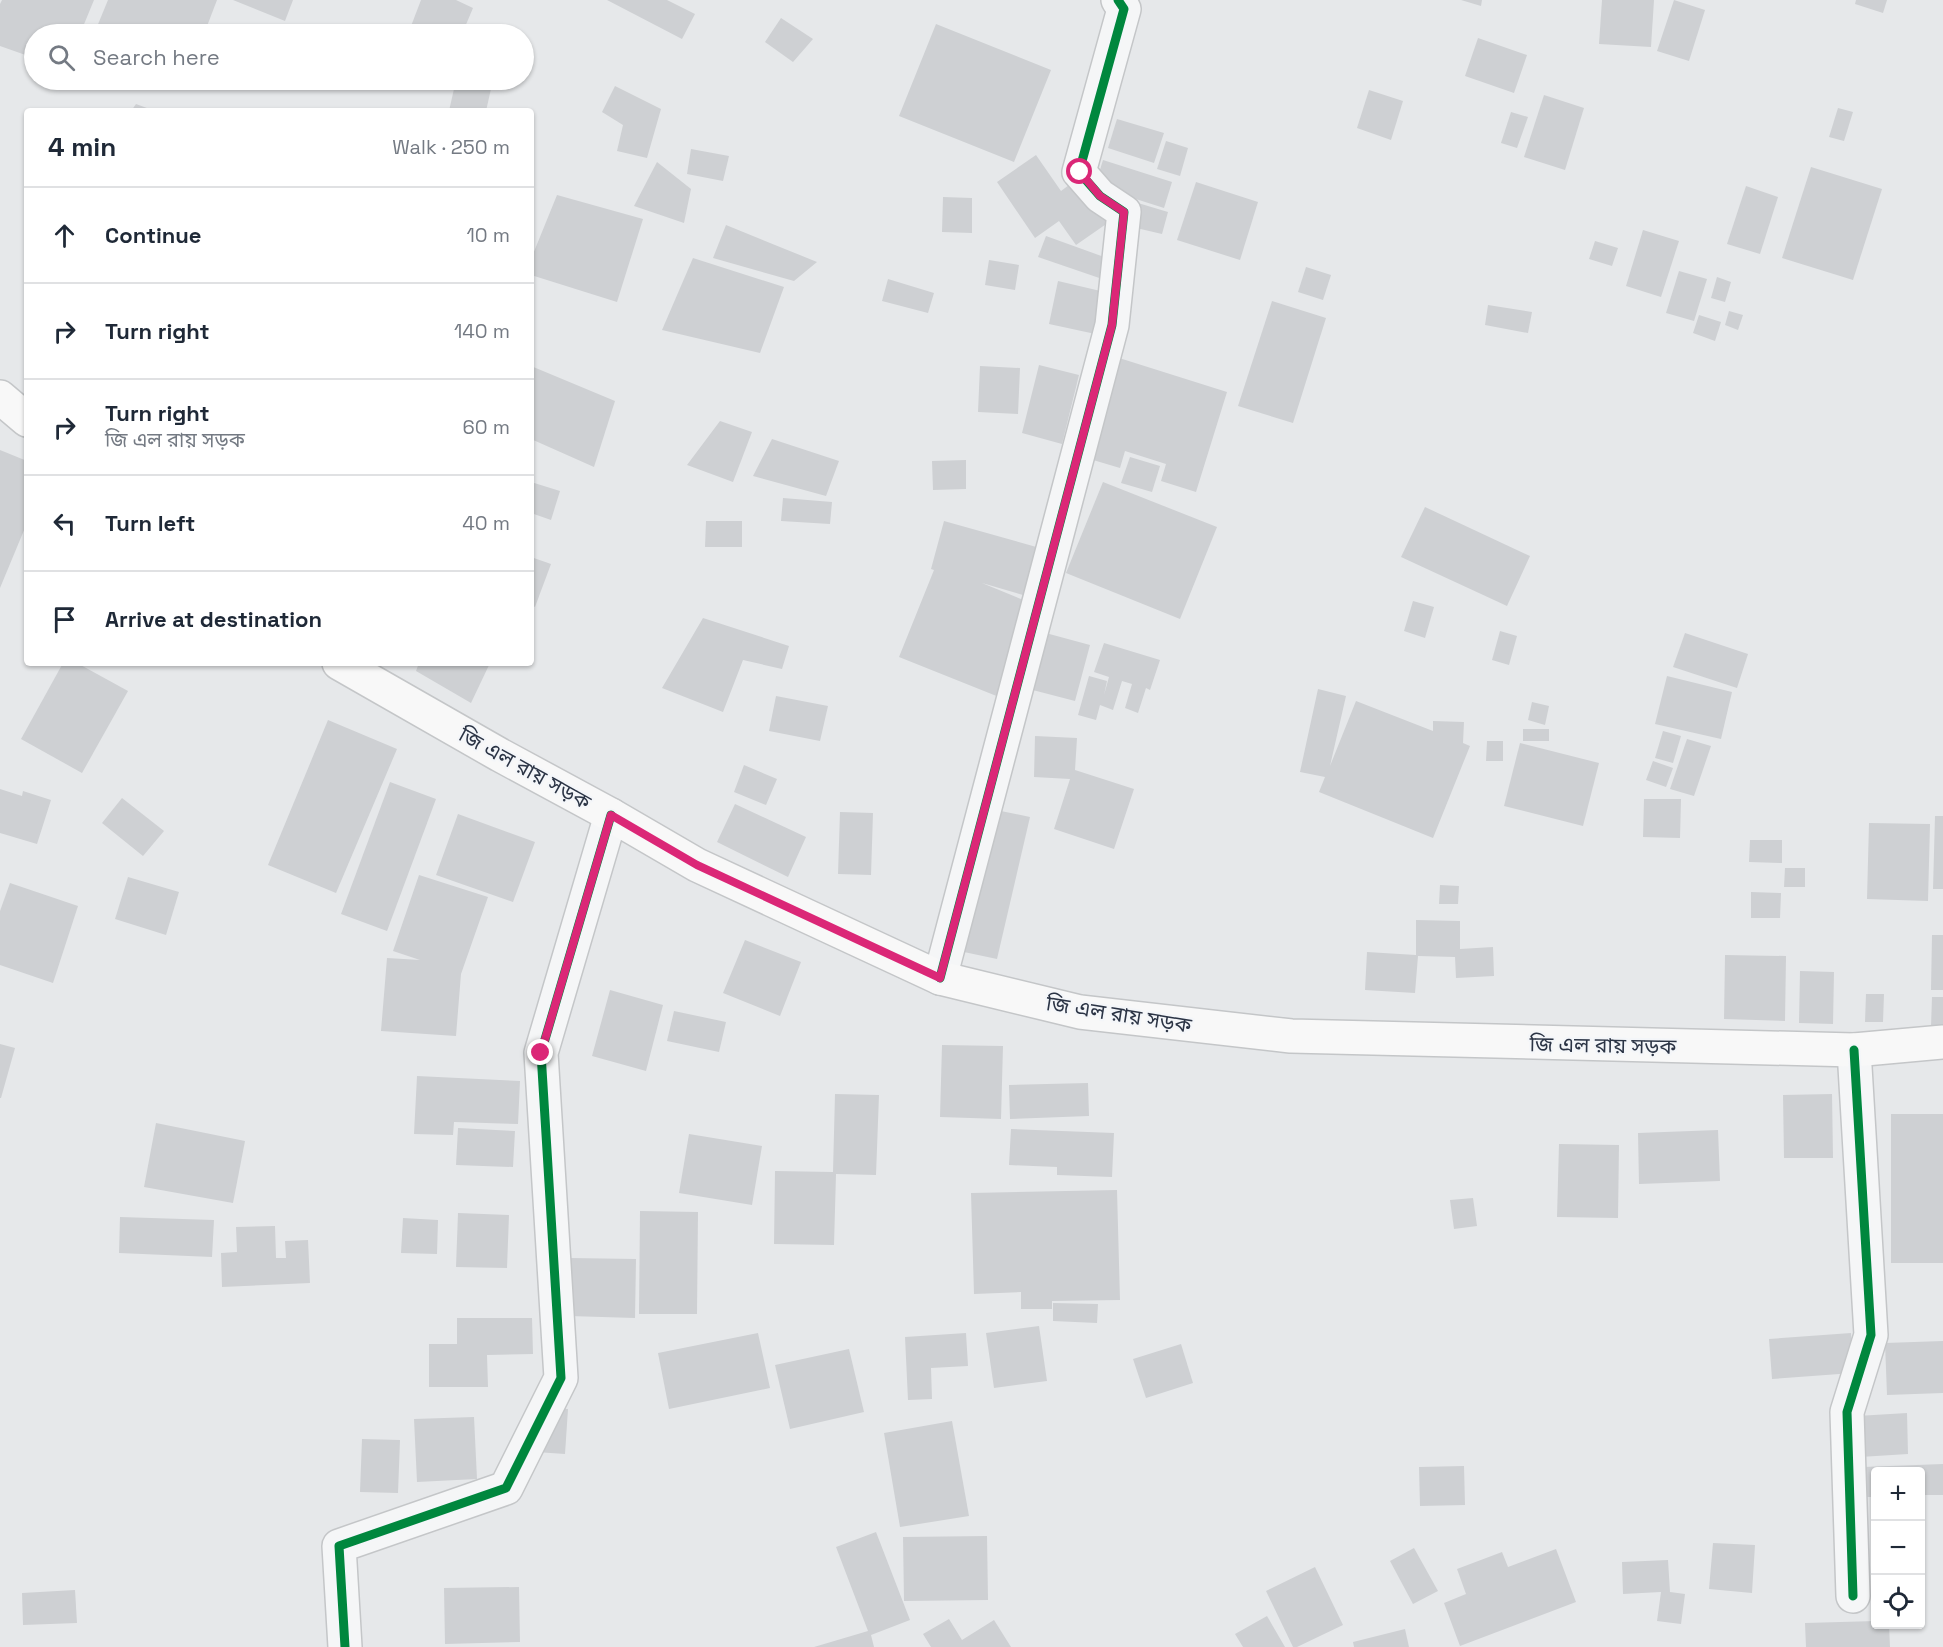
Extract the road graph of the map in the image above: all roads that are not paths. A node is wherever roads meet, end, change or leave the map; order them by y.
1 (1118, 0) edge
2 (0, 397) edge
3 (24, 417) edge
4 (344, 666) edge
5 (611, 815) junction
6 (940, 978) junction
7 (1943, 1042) edge
8 (1854, 1050) junction
9 (1853, 1596) dead end
10 (345, 1647) edge

1 - 6 street
2 - 3 main road
4 - 5 main road, জি এল রায় সড়ক
5 - 6 main road, জি এল রায় সড়ক
5 - 10 street
6 - 8 main road, জি এল রায় সড়ক
7 - 8 main road, জি এল রায় সড়ক
8 - 9 street

